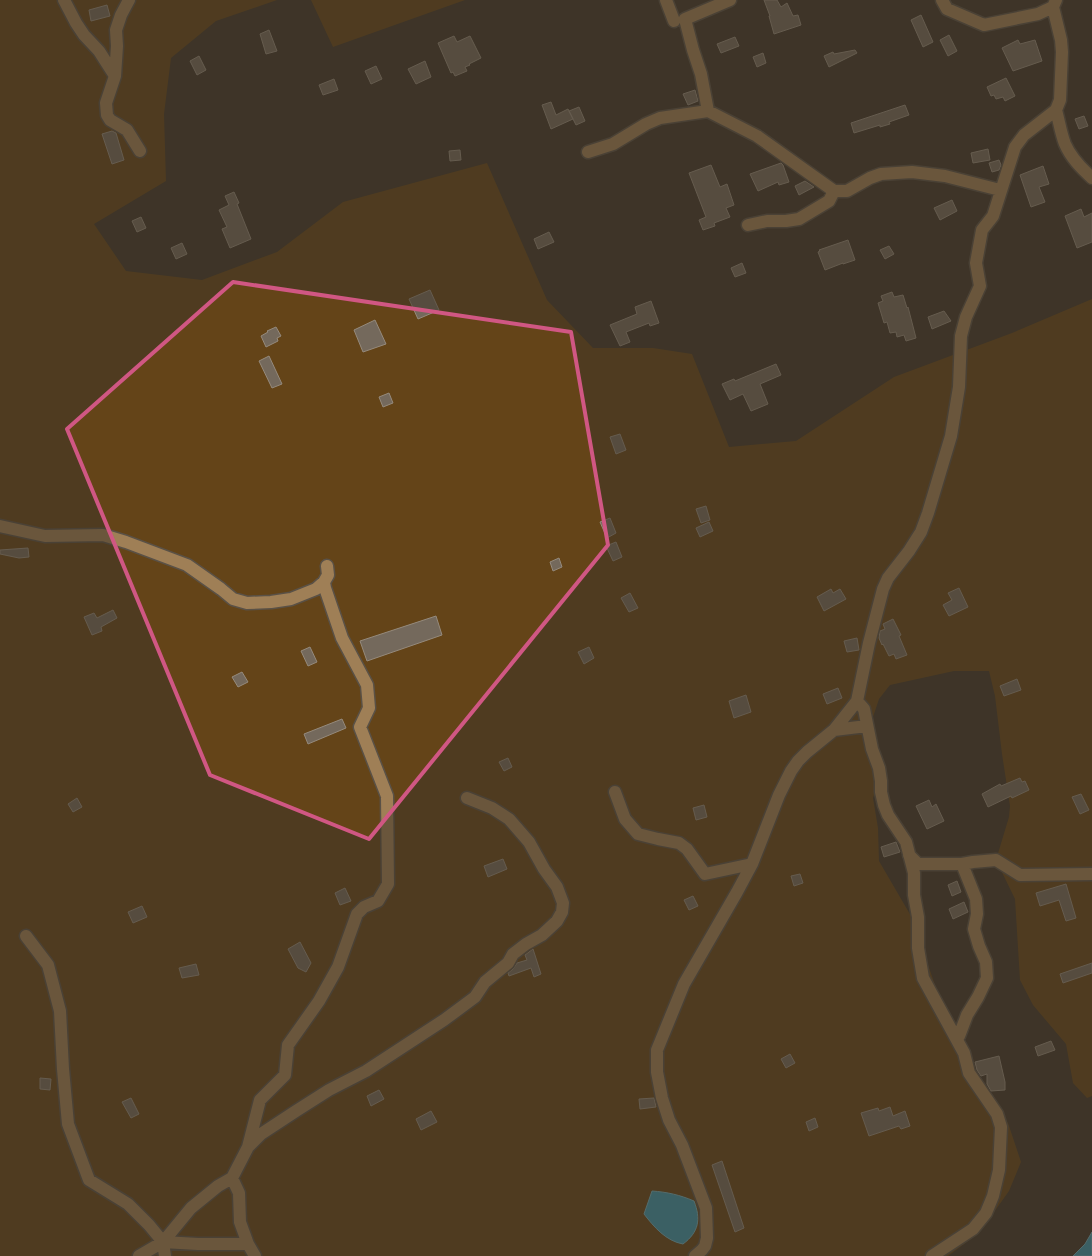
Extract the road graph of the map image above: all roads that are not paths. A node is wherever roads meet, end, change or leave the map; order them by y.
1 (64, 0) edge
2 (129, 0) edge
3 (666, 0) edge
4 (730, 0) edge
5 (942, 0) edge
6 (1054, 3) edge
7 (674, 21) dead end
8 (115, 76) junction
9 (708, 110) junction
10 (1056, 110) junction
11 (140, 151) dead end
12 (588, 152) dead end
13 (1092, 178) edge
14 (1000, 190) junction
15 (834, 191) junction
16 (748, 225) dead end
17 (0, 526) edge
18 (327, 566) dead end
19 (324, 582) junction
20 (857, 700) junction
21 (867, 726) junction
22 (834, 730) junction
23 (615, 792) dead end
24 (467, 798) dead end
25 (909, 855) junction
26 (752, 864) junction
27 (962, 864) junction
28 (1092, 874) edge
29 (26, 936) dead end
30 (960, 1036) dead end
31 (248, 1147) junction
32 (232, 1178) junction
33 (163, 1242) junction
34 (248, 1244) junction
35 (139, 1256) edge
36 (165, 1256) edge
37 (255, 1256) edge
38 (696, 1256) edge
39 (932, 1256) edge

1 - 8 street
2 - 8 street
3 - 7 street
4 - 9 street
5 - 6 street
6 - 10 street
8 - 11 street
9 - 12 street
9 - 15 street
10 - 13 street
10 - 14 street
14 - 15 street
14 - 20 street
15 - 16 street
17 - 19 street
18 - 19 street
19 - 31 street
20 - 21 street
20 - 22 street
21 - 22 street
21 - 25 street
22 - 26 street
23 - 26 street
24 - 31 street
25 - 27 street
25 - 39 street
26 - 38 street
27 - 28 street
27 - 30 street
29 - 33 street
31 - 32 street
32 - 33 street
32 - 34 street
33 - 34 street
33 - 35 street
33 - 36 street
34 - 37 street

